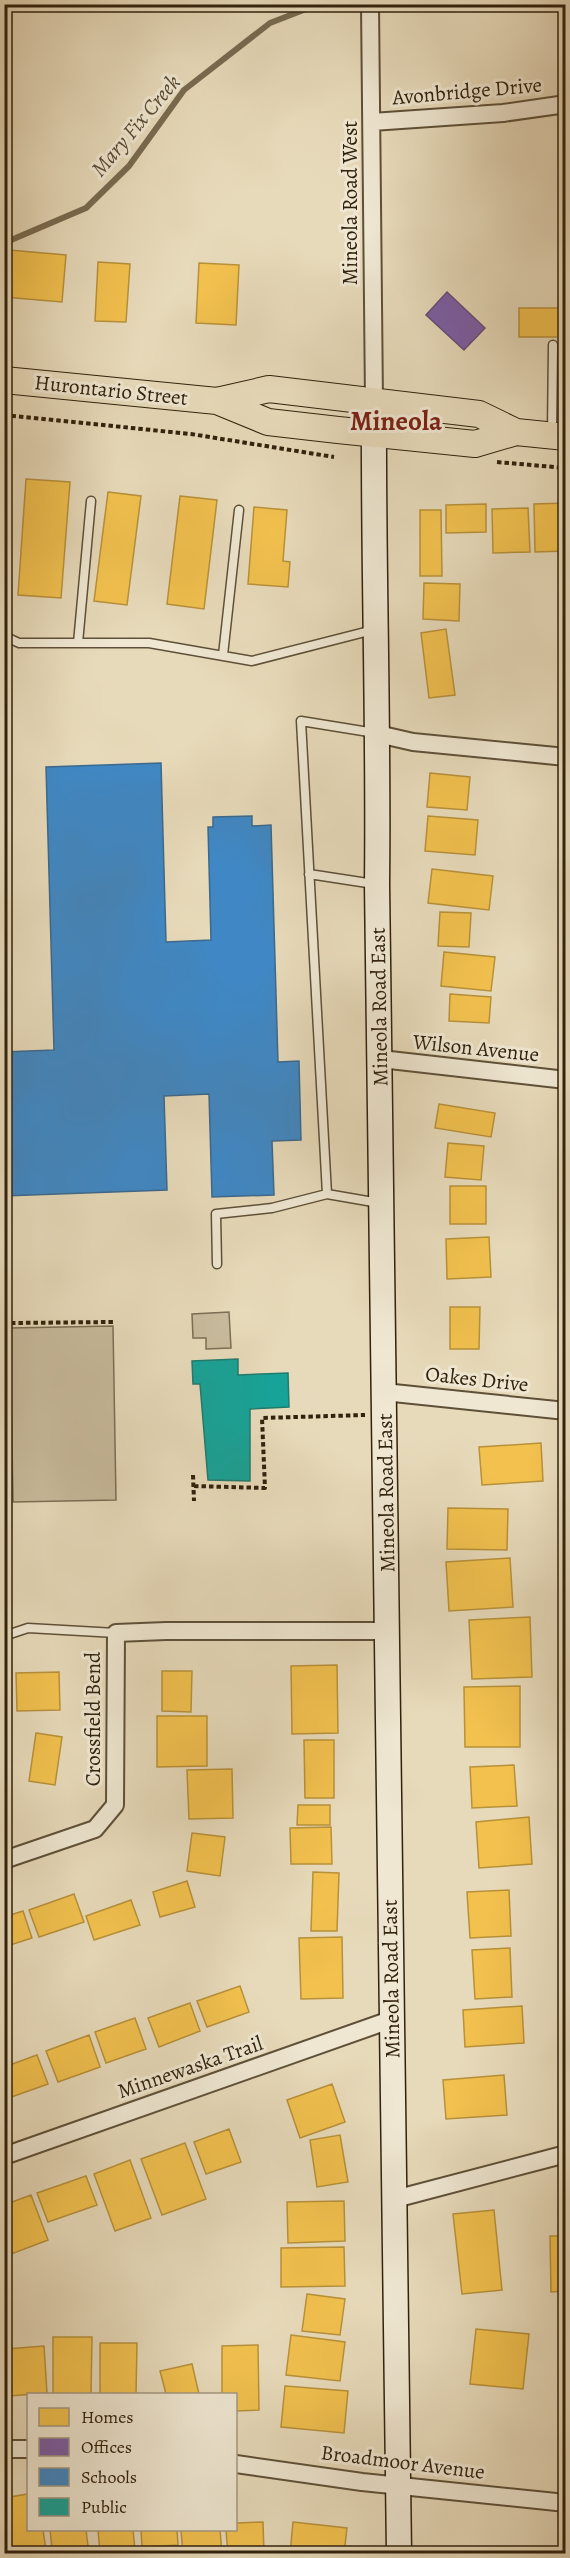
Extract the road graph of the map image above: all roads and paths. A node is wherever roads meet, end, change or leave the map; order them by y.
1 (370, 4) edge
2 (566, 104) edge
3 (372, 122) junction
4 (553, 345) dead end
5 (4, 380) edge
6 (218, 401) junction
7 (374, 402) junction
8 (4, 415) edge
9 (516, 432) junction
10 (374, 433) junction
11 (559, 436) edge
12 (334, 457) dead end
13 (91, 501) dead end
14 (239, 510) dead end
15 (374, 630) junction
16 (4, 636) edge
17 (78, 643) junction
18 (223, 655) junction
19 (378, 734) junction
20 (566, 756) edge
21 (309, 874) junction
22 (377, 884) junction
23 (381, 1059) junction
24 (566, 1080) edge
25 (327, 1194) junction
26 (382, 1203) junction
27 (217, 1264) dead end
28 (4, 1320) edge
29 (113, 1322) dead end
30 (384, 1392) junction
31 (566, 1411) edge
32 (366, 1415) dead end
33 (193, 1475) dead end
34 (194, 1486) junction
35 (194, 1501) dead end
36 (387, 1631) junction
37 (116, 1633) junction
38 (4, 1636) edge
39 (4, 1860) edge
40 (390, 2020) junction
41 (566, 2154) edge
42 (4, 2156) edge
43 (395, 2199) junction
44 (4, 2449) edge
45 (27, 2449) edge
46 (237, 2464) edge
47 (397, 2485) junction
48 (566, 2503) edge
49 (399, 2553) edge

1 - 3 street, Mineola Road West
2 - 3 street, Avonbridge Drive
3 - 7 street, Mineola Road West
4 - 11 lane
5 - 6 main road, Hurontario Street
6 - 7 main road, Hurontario Street
6 - 10 main road, Hurontario Street
7 - 9 main road, Hurontario Street
7 - 10 street, Mineola Road East
8 - 12 path
9 - 10 main road, Hurontario Street
9 - 11 main road, Hurontario Street
10 - 15 street, Mineola Road East
13 - 17 lane
14 - 18 lane
15 - 18 lane
15 - 19 street, Mineola Road East
16 - 17 lane
17 - 18 lane
19 - 20 street
19 - 21 lane
19 - 22 street, Mineola Road East
21 - 22 lane
21 - 25 lane
22 - 23 street, Mineola Road East
23 - 24 street, Wilson Avenue
23 - 26 street, Mineola Road East
25 - 26 lane
25 - 27 lane
26 - 30 street, Mineola Road East
28 - 29 path
30 - 31 street, Oakes Drive
30 - 36 street, Mineola Road East
32 - 34 path
33 - 34 path
34 - 35 path
36 - 37 street, Crossfield Bend
36 - 40 street, Mineola Road East
37 - 38 lane
37 - 39 street, Crossfield Bend
40 - 42 street, Minnewaska Trail
40 - 43 street, Mineola Road East
41 - 43 street
43 - 47 street, Mineola Road East
44 - 45 street
46 - 47 street, Broadmoor Avenue
47 - 48 street, Broadmoor Avenue
47 - 49 street, Mineola Road East

